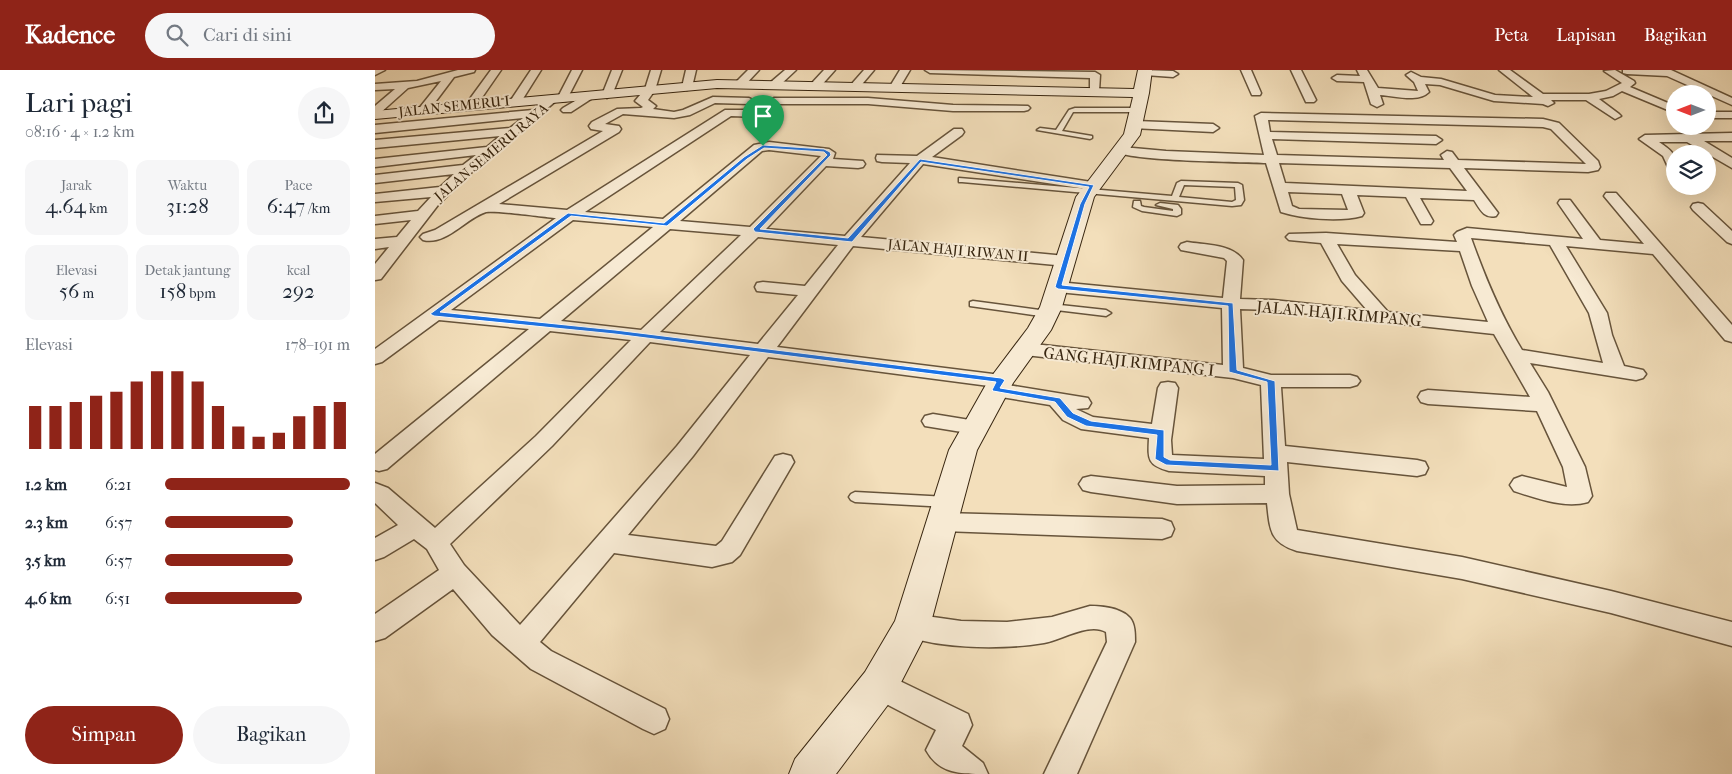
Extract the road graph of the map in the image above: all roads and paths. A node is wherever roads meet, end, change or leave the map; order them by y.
1 (380, 70) edge
2 (470, 70) edge
3 (496, 70) edge
4 (536, 70) edge
5 (577, 70) edge
6 (617, 70) edge
7 (656, 70) edge
8 (691, 70) edge
9 (753, 70) edge
10 (791, 70) edge
11 (830, 70) edge
12 (869, 70) edge
13 (905, 70) edge
14 (930, 70) edge
15 (942, 70) edge
16 (1247, 70) edge
17 (1296, 70) edge
18 (1408, 70) edge
19 (1504, 70) edge
20 (1610, 70) edge
21 (1615, 70) edge
22 (1626, 71) edge
23 (1666, 71) edge
24 (375, 72) edge
25 (1185, 72) dead end
26 (1365, 75) edge
27 (450, 76) junction
28 (1172, 76) joint
29 (1337, 78) dead end
30 (1418, 80) junction
31 (717, 84) junction
32 (740, 84) junction
33 (775, 84) junction
34 (1524, 85) junction
35 (1543, 85) dead end
36 (1690, 85) edge
37 (404, 86) junction
38 (815, 86) junction
39 (375, 87) edge
40 (687, 87) junction
41 (854, 87) junction
42 (1621, 87) junction
43 (878, 88) junction
44 (894, 88) junction
45 (935, 89) junction
46 (968, 89) junction
47 (650, 90) junction
48 (1094, 91) junction
49 (1374, 91) junction
50 (1732, 92) edge
51 (1256, 93) dead end
52 (1141, 94) edge
53 (607, 95) junction
54 (1716, 96) edge
55 (1589, 97) junction
56 (1716, 98) edge
57 (1543, 99) junction
58 (713, 100) junction
59 (1310, 100) dead end
60 (774, 101) junction
61 (868, 101) junction
62 (1657, 101) junction
63 (1666, 101) edge
64 (1732, 102) edge
65 (515, 103) junction
66 (560, 103) junction
67 (1666, 106) edge
68 (470, 107) junction
69 (1024, 108) dead end
70 (972, 109) junction
71 (1379, 109) dead end
72 (423, 111) junction
73 (1558, 111) dead end
74 (644, 112) junction
75 (729, 112) junction
76 (536, 113) junction
77 (375, 114) edge
78 (1716, 115) edge
79 (1732, 115) edge
80 (1615, 116) dead end
81 (1420, 119) junction
82 (1213, 128) dead end
83 (375, 129) edge
84 (1040, 130) dead end
85 (514, 131) junction
86 (959, 132) dead end
87 (1058, 132) junction
88 (1265, 135) junction
89 (692, 136) junction
90 (1090, 137) dead end
91 (1732, 137) edge
92 (1690, 138) junction
93 (1436, 140) junction
94 (375, 144) edge
95 (490, 150) junction
96 (1122, 150) junction
97 (1666, 153) edge
98 (882, 158) dead end
99 (1272, 159) junction
100 (920, 160) junction
101 (375, 162) edge
102 (823, 162) junction
103 (1453, 163) junction
104 (858, 164) dead end
105 (1732, 164) edge
106 (467, 169) junction
107 (375, 179) edge
108 (962, 180) dead end
109 (1279, 188) junction
110 (444, 191) junction
111 (1348, 191) junction
112 (1089, 192) junction
113 (1411, 193) junction
114 (1479, 196) junction
115 (1611, 196) dead end
116 (375, 198) edge
117 (1175, 199) junction
118 (1137, 203) dead end
119 (1565, 203) dead end
120 (1698, 206) dead end
121 (483, 207) junction
122 (1491, 213) dead end
123 (570, 215) junction
124 (420, 216) junction
125 (375, 220) edge
126 (1426, 221) dead end
127 (665, 224) junction
128 (755, 231) junction
129 (428, 237) dead end
130 (1294, 237) dead end
131 (1326, 238) junction
132 (1732, 239) edge
133 (849, 240) junction
134 (403, 241) junction
135 (1555, 242) junction
136 (375, 244) edge
137 (1595, 244) junction
138 (1465, 246) junction
139 (1187, 247) dead end
140 (1657, 250) junction
141 (1066, 261) junction
142 (378, 271) edge
143 (763, 287) dead end
144 (809, 291) junction
145 (1052, 303) junction
146 (973, 304) dead end
147 (1231, 304) junction
148 (1106, 313) dead end
149 (434, 314) junction
150 (1383, 317) junction
151 (545, 326) junction
152 (1500, 329) junction
153 (645, 336) junction
154 (1732, 336) edge
155 (1025, 349) junction
156 (761, 352) junction
157 (1517, 355) junction
158 (375, 358) edge
159 (1233, 372) junction
160 (1616, 372) junction
161 (1636, 374) dead end
162 (1271, 381) junction
163 (1350, 381) dead end
164 (998, 385) junction
165 (1168, 388) dead end
166 (1428, 397) dead end
167 (1057, 400) junction
168 (1081, 403) dead end
169 (1543, 405) junction
170 (933, 421) dead end
171 (974, 427) junction
172 (1161, 432) junction
173 (1276, 461) junction
174 (783, 462) dead end
175 (379, 463) dead end
176 (1417, 468) dead end
177 (1091, 484) dead end
178 (1521, 485) dead end
179 (375, 492) edge
180 (1277, 494) junction
181 (855, 497) dead end
182 (946, 512) junction
183 (1162, 529) dead end
184 (425, 534) junction
185 (607, 542) junction
186 (375, 550) edge
187 (455, 572) junction
188 (912, 626) junction
189 (375, 630) edge
190 (1732, 634) edge
191 (522, 643) junction
192 (879, 685) junction
193 (654, 719) dead end
194 (810, 774) edge
195 (972, 774) edge
196 (1060, 774) edge

1 - 24 street
2 - 27 street
3 - 68 street
4 - 65 street
5 - 66 street
6 - 53 street
7 - 47 street
8 - 40 street
9 - 32 street
10 - 33 street
11 - 38 street
12 - 41 street
13 - 44 street
14 - 15 street
15 - 45 street
15 - 48 street
16 - 51 street
17 - 59 street
18 - 30 street
19 - 34 street
20 - 42 street
21 - 22 street
22 - 23 street
23 - 36 street
25 - 28 street
26 - 29 street
26 - 49 street
27 - 37 street
27 - 72 street
28 - 52 street
30 - 49 street
30 - 57 street
31 - 32 street
31 - 40 street
31 - 58 street
32 - 33 street
33 - 38 street
34 - 35 street
34 - 57 street
37 - 39 street
37 - 77 street
38 - 41 street
40 - 47 street
41 - 43 street
42 - 55 street
42 - 62 street
43 - 44 street
43 - 61 street
44 - 45 street
45 - 46 street
46 - 48 street
46 - 70 street
47 - 53 street
47 - 74 street
48 - 52 street
49 - 71 street
50 - 54 street
52 - 82 street
52 - 87 lane
52 - 96 street
53 - 66 street
55 - 57 street
55 - 80 street
56 - 64 street
57 - 73 street
58 - 60 street
58 - 74 street
60 - 61 street
60 - 75 street
61 - 70 street
62 - 63 street
62 - 67 street
65 - 66 street
65 - 68 street
66 - 76 street, JALAN SEMERU RAYA
68 - 72 street
69 - 70 street
72 - 77 street
74 - 121 street
75 - 89 street
75 - 89 street
76 - 83 street, JALAN SEMERU I
76 - 85 street, JALAN SEMERU RAYA
78 - 79 street
81 - 88 street
81 - 93 street
81 - 103 street
84 - 87 lane
85 - 94 street
85 - 95 street, JALAN SEMERU RAYA
86 - 100 street
87 - 90 lane
88 - 93 street
88 - 99 street
89 - 123 street
91 - 92 street
92 - 97 street
92 - 105 street
93 - 103 street
95 - 101 street
95 - 106 street, JALAN SEMERU RAYA
96 - 99 street
96 - 112 street
98 - 100 street
99 - 103 street
99 - 109 street
100 - 112 street
100 - 133 street
102 - 104 street
102 - 127 street
102 - 128 street
103 - 114 street
106 - 107 street
106 - 110 street, JALAN SEMERU RAYA
108 - 112 lane
109 - 111 street
109 - 111 street
110 - 116 street
110 - 124 street, JALAN SEMERU RAYA
111 - 113 street
112 - 117 lane
112 - 118 lane
112 - 141 street
113 - 114 street
113 - 126 street
114 - 122 street
115 - 140 street
117 - 117 lane
119 - 137 street
120 - 132 street
121 - 123 street, JALAN HAJI RIWAN II
121 - 129 street
123 - 127 street, JALAN HAJI RIWAN II
123 - 149 street
124 - 125 street
124 - 134 street, JALAN SEMERU RAYA
127 - 128 street, JALAN HAJI RIWAN II
127 - 151 street
128 - 133 street, JALAN HAJI RIWAN II
128 - 153 street
130 - 131 street
131 - 138 street
131 - 150 street
133 - 141 street, JALAN HAJI RIWAN II
133 - 144 street
134 - 136 street
134 - 142 street, JALAN SEMERU RAYA
135 - 137 street
135 - 138 street
135 - 160 street
137 - 140 street
138 - 152 street
139 - 147 street
140 - 154 street
141 - 145 street
143 - 144 street
144 - 156 street
145 - 146 lane
145 - 147 street, JALAN HAJI RIMPANG
145 - 148 lane
145 - 155 street
147 - 150 street, JALAN HAJI RIMPANG
147 - 159 street
149 - 151 street
149 - 158 street
150 - 152 street, JALAN HAJI RIMPANG
151 - 153 street
151 - 175 street
152 - 157 street
153 - 156 street
153 - 184 street
155 - 159 street, GANG HAJI RIMPANG I
155 - 164 street
156 - 164 street
156 - 185 street
157 - 160 street
157 - 169 street
159 - 162 street, GANG HAJI RIMPANG I
160 - 161 street
162 - 163 street, GANG HAJI RIMPANG I
162 - 173 street
164 - 167 street
164 - 171 street
165 - 172 street
166 - 169 street
167 - 168 street
167 - 172 street
169 - 178 street
170 - 171 street
171 - 182 street
172 - 173 street
173 - 176 street
173 - 180 street
174 - 185 street
177 - 180 street
179 - 184 street
180 - 190 street
181 - 182 lane
182 - 183 street
182 - 188 street
184 - 186 street
184 - 187 street
185 - 191 street
187 - 189 street
187 - 191 street
188 - 192 street
188 - 196 street
191 - 193 street
192 - 194 street
192 - 195 street

